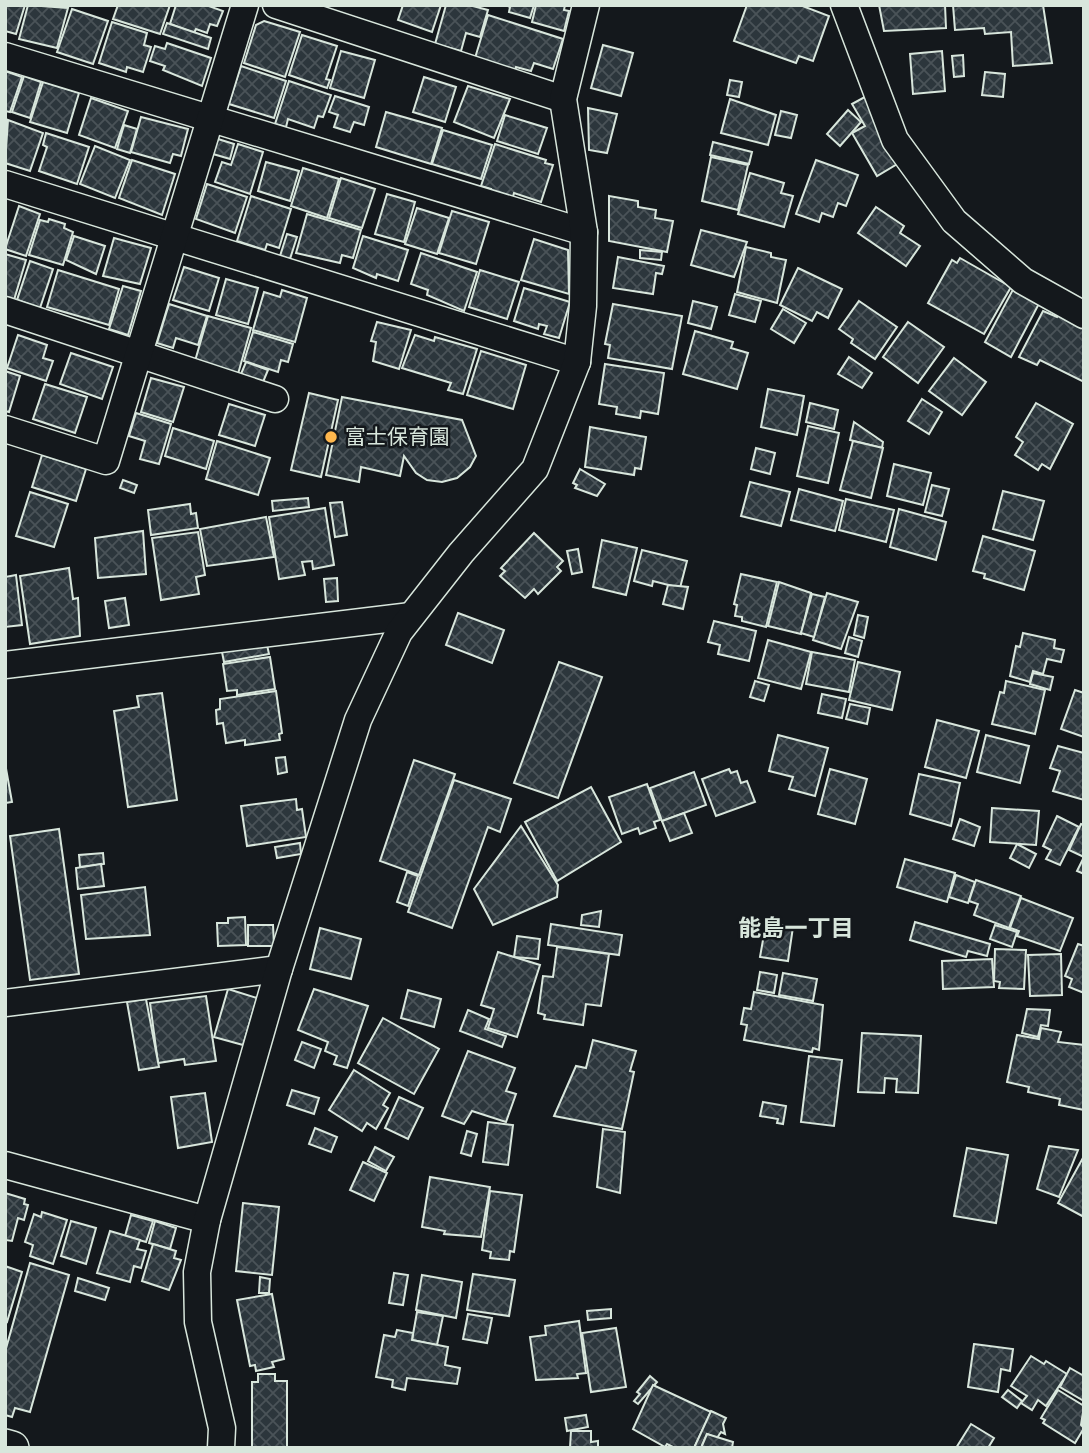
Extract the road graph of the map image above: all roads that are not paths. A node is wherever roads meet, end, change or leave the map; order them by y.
1 (245, 5) edge
2 (276, 5) edge
3 (586, 5) edge
4 (844, 5) edge
5 (5, 56) edge
6 (563, 99) junction
7 (210, 121) junction
8 (5, 184) edge
9 (584, 232) junction
10 (173, 239) junction
11 (5, 310) edge
12 (1084, 316) edge
13 (139, 354) junction
14 (577, 362) junction
15 (275, 399) dead end
16 (5, 429) edge
17 (411, 616) junction
18 (5, 665) edge
19 (279, 969) junction
20 (5, 1003) edge
21 (5, 1165) edge
22 (207, 1220) junction
23 (5, 1446) edge
24 (12, 1448) edge
25 (221, 1448) edge

1 - 7 street
2 - 6 street
3 - 6 street
4 - 12 street
5 - 7 street
6 - 9 street
7 - 9 street
7 - 10 street
8 - 10 street
9 - 14 street
10 - 13 street
10 - 14 street
11 - 13 street
13 - 15 street
13 - 16 street
14 - 17 street
17 - 18 street
17 - 19 street
19 - 20 street
19 - 22 street
21 - 22 street
22 - 25 street
23 - 24 street

